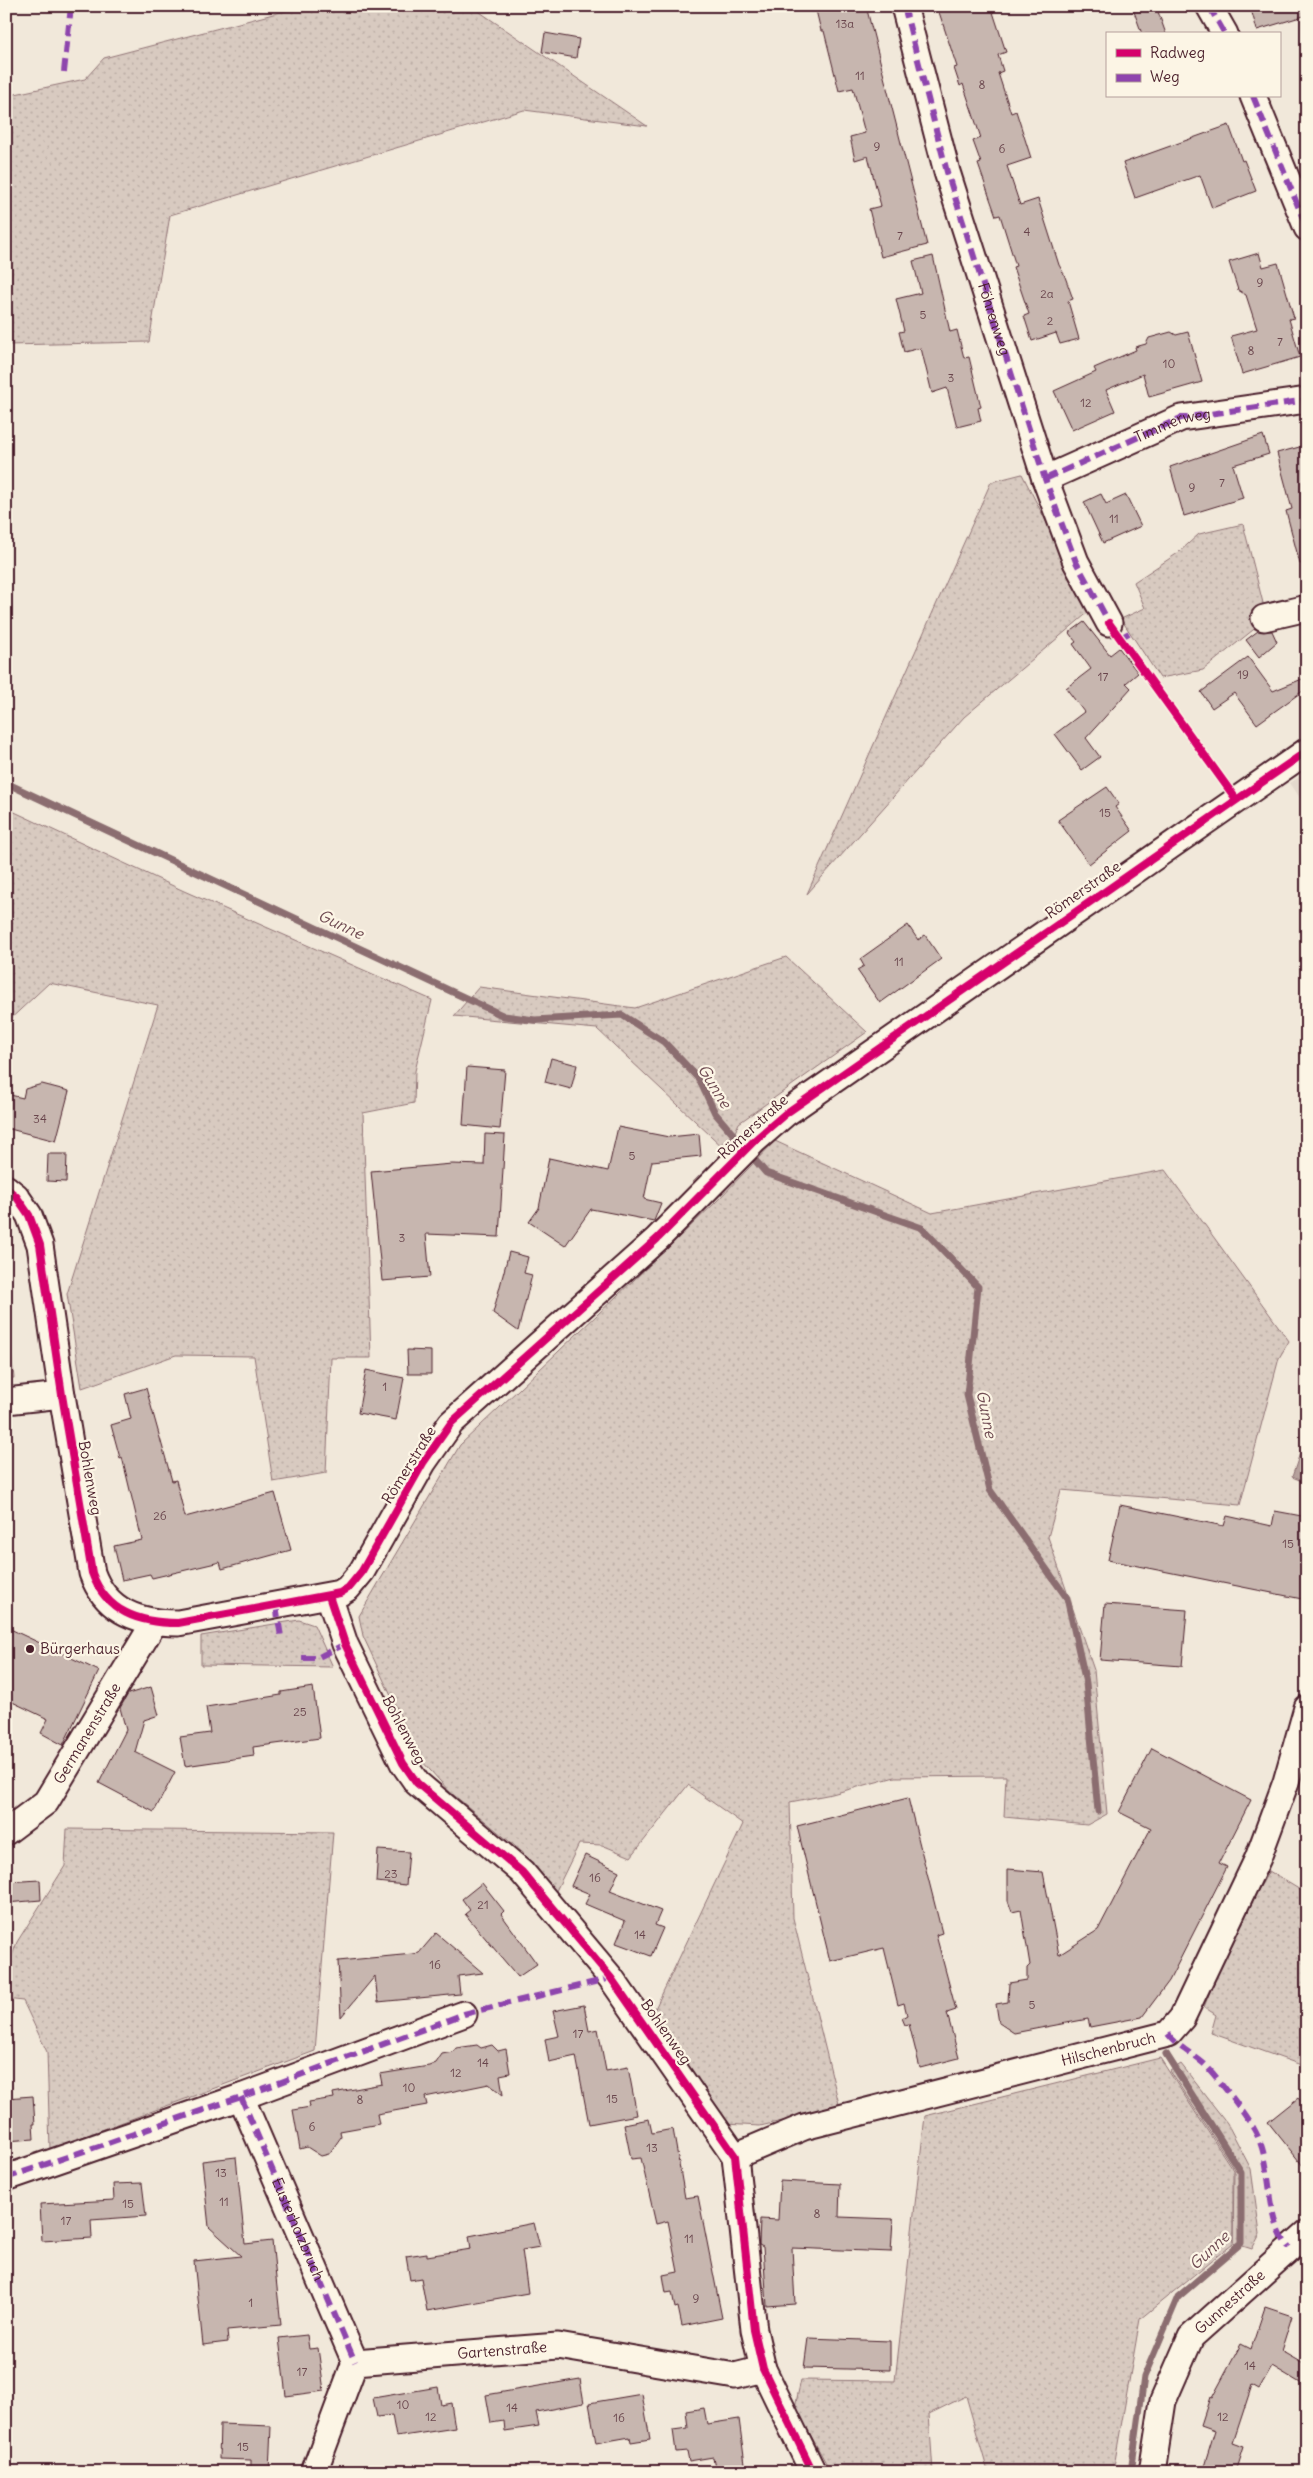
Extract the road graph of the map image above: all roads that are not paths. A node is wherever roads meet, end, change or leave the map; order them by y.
1 (904, 6) edge
2 (1209, 6) edge
3 (1224, 32) edge
4 (1254, 98) edge
5 (1307, 228) edge
6 (1307, 400) edge
7 (1045, 479) junction
8 (1307, 608) edge
9 (1264, 618) dead end
10 (1109, 623) dead end
11 (1307, 752) edge
12 (6, 1188) edge
13 (62, 1395) junction
14 (6, 1400) edge
15 (329, 1596) junction
16 (154, 1623) junction
17 (1307, 1708) edge
18 (6, 1832) edge
19 (464, 2014) dead end
20 (240, 2097) junction
21 (735, 2156) junction
22 (6, 2178) edge
23 (1307, 2233) edge
24 (355, 2362) junction
25 (763, 2369) junction
26 (314, 2472) edge
27 (813, 2472) edge
28 (1152, 2472) edge

1 - 7 street, Föhrenweg
2 - 3 street
4 - 5 street
6 - 7 street, Timmerweg
7 - 10 street, Föhrenweg
8 - 9 street
11 - 15 street, Römerstraße
12 - 13 street, Bohlenweg
13 - 14 street
13 - 16 street, Bohlenweg
15 - 16 street, Bohlenweg
15 - 21 street, Bohlenweg
16 - 18 street, Germanenstraße
17 - 21 street, Hilschenbruch
19 - 20 street
20 - 22 street
20 - 24 street, Eusterholzbruch
21 - 25 street, Bohlenweg
23 - 28 street, Gunnestraße
24 - 25 street, Gartenstraße
24 - 26 street
25 - 27 street, Bohlenweg

